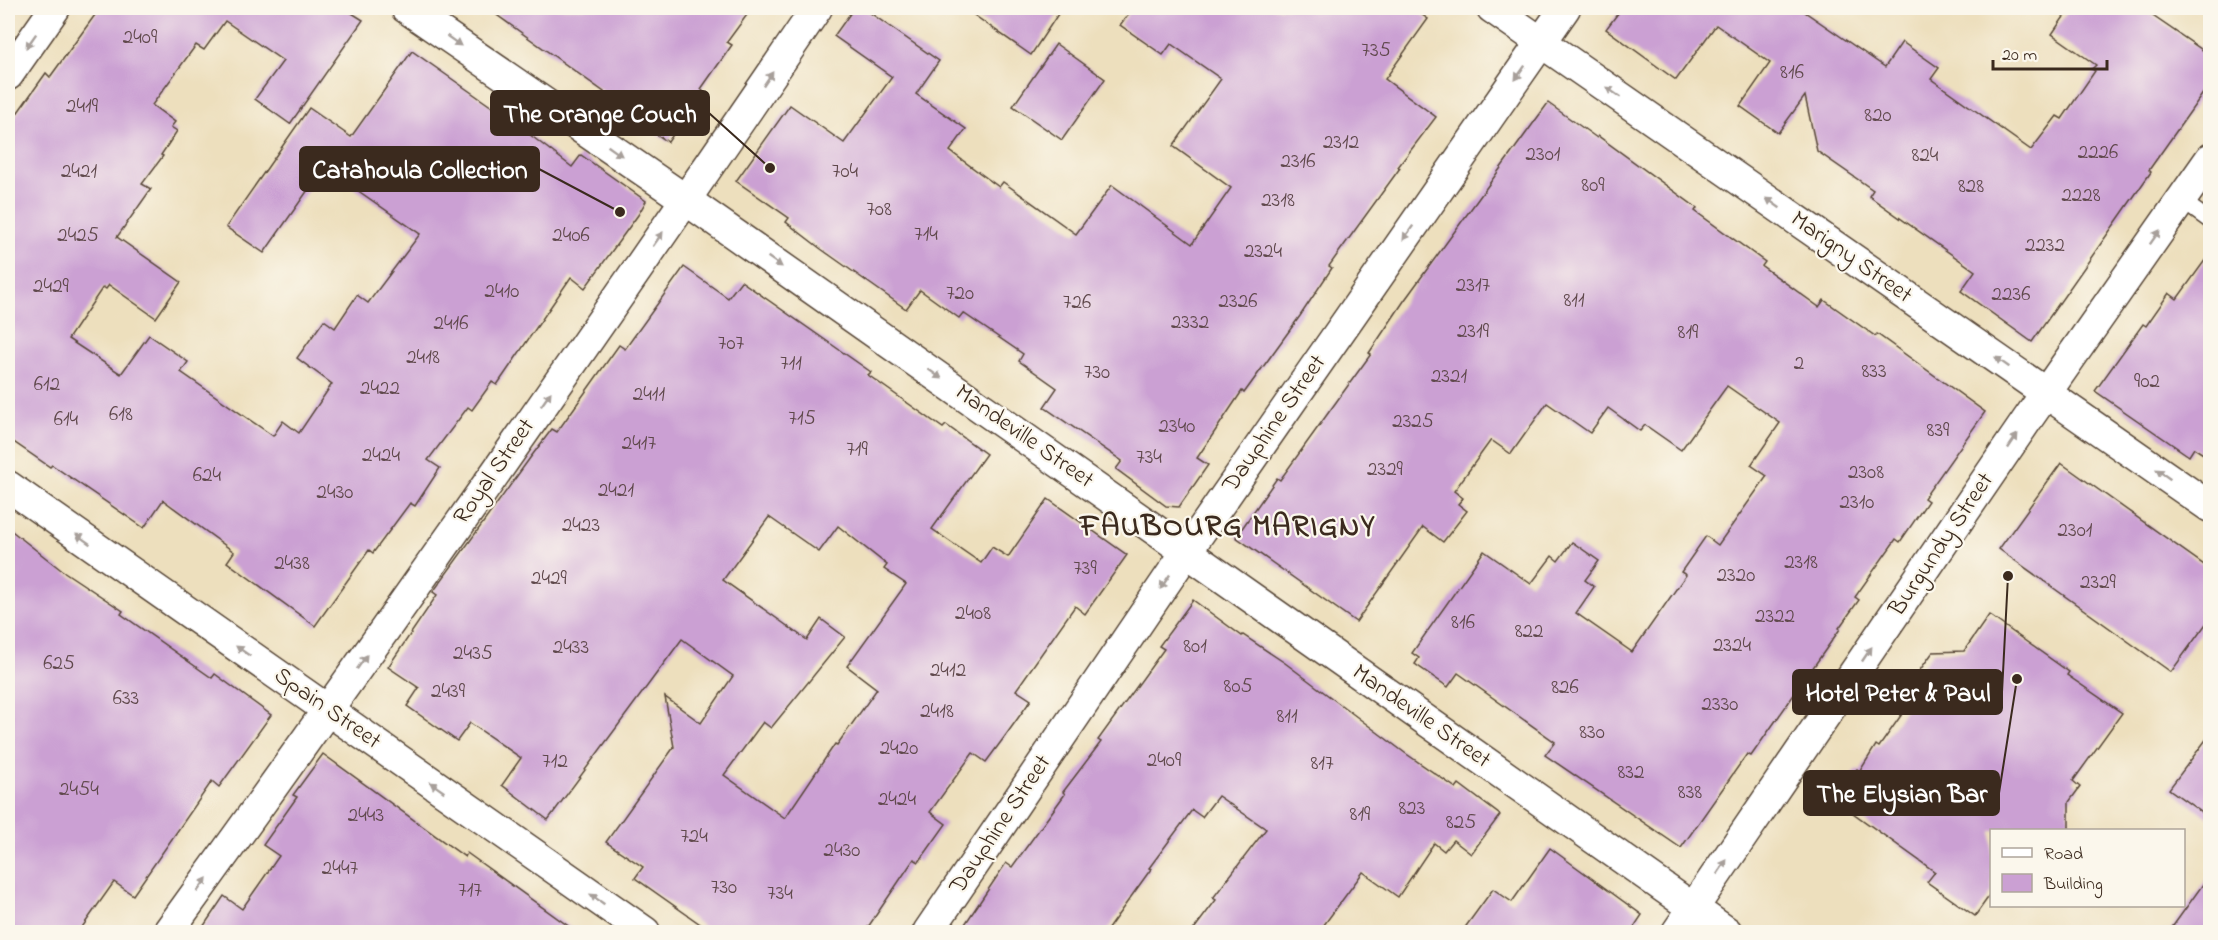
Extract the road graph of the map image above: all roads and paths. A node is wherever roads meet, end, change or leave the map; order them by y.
1 (55, 8) edge
2 (406, 8) edge
3 (817, 8) edge
4 (1492, 8) edge
5 (1565, 8) edge
6 (1541, 42) junction
7 (8, 75) edge
8 (2211, 159) edge
9 (686, 200) junction
10 (2181, 200) junction
11 (2211, 221) edge
12 (2046, 393) junction
13 (8, 486) edge
14 (2211, 507) edge
15 (1187, 551) junction
16 (329, 710) junction
17 (1685, 921) edge
18 (168, 933) edge
19 (645, 933) edge
20 (928, 933) edge
21 (1727, 933) edge

1 -> 7 street
2 -> 9 street, Mandeville Street
9 -> 3 street, Royal Street
4 - 6 street, Marigny Street
5 - 6 street, Dauphine Street
12 -> 6 street, Marigny Street
6 -> 15 street, Dauphine Street
8 - 10 street, Burgundy Street
9 -> 15 street, Mandeville Street
16 -> 9 street, Royal Street
10 - 11 lane
12 -> 10 street, Burgundy Street
14 -> 12 street, Marigny Street
17 -> 12 street, Burgundy Street
16 -> 13 street, Spain Street
15 - 17 street, Mandeville Street
15 -> 20 street, Dauphine Street
18 -> 16 street, Royal Street
19 -> 16 street, Spain Street
17 - 21 street, Mandeville Street

